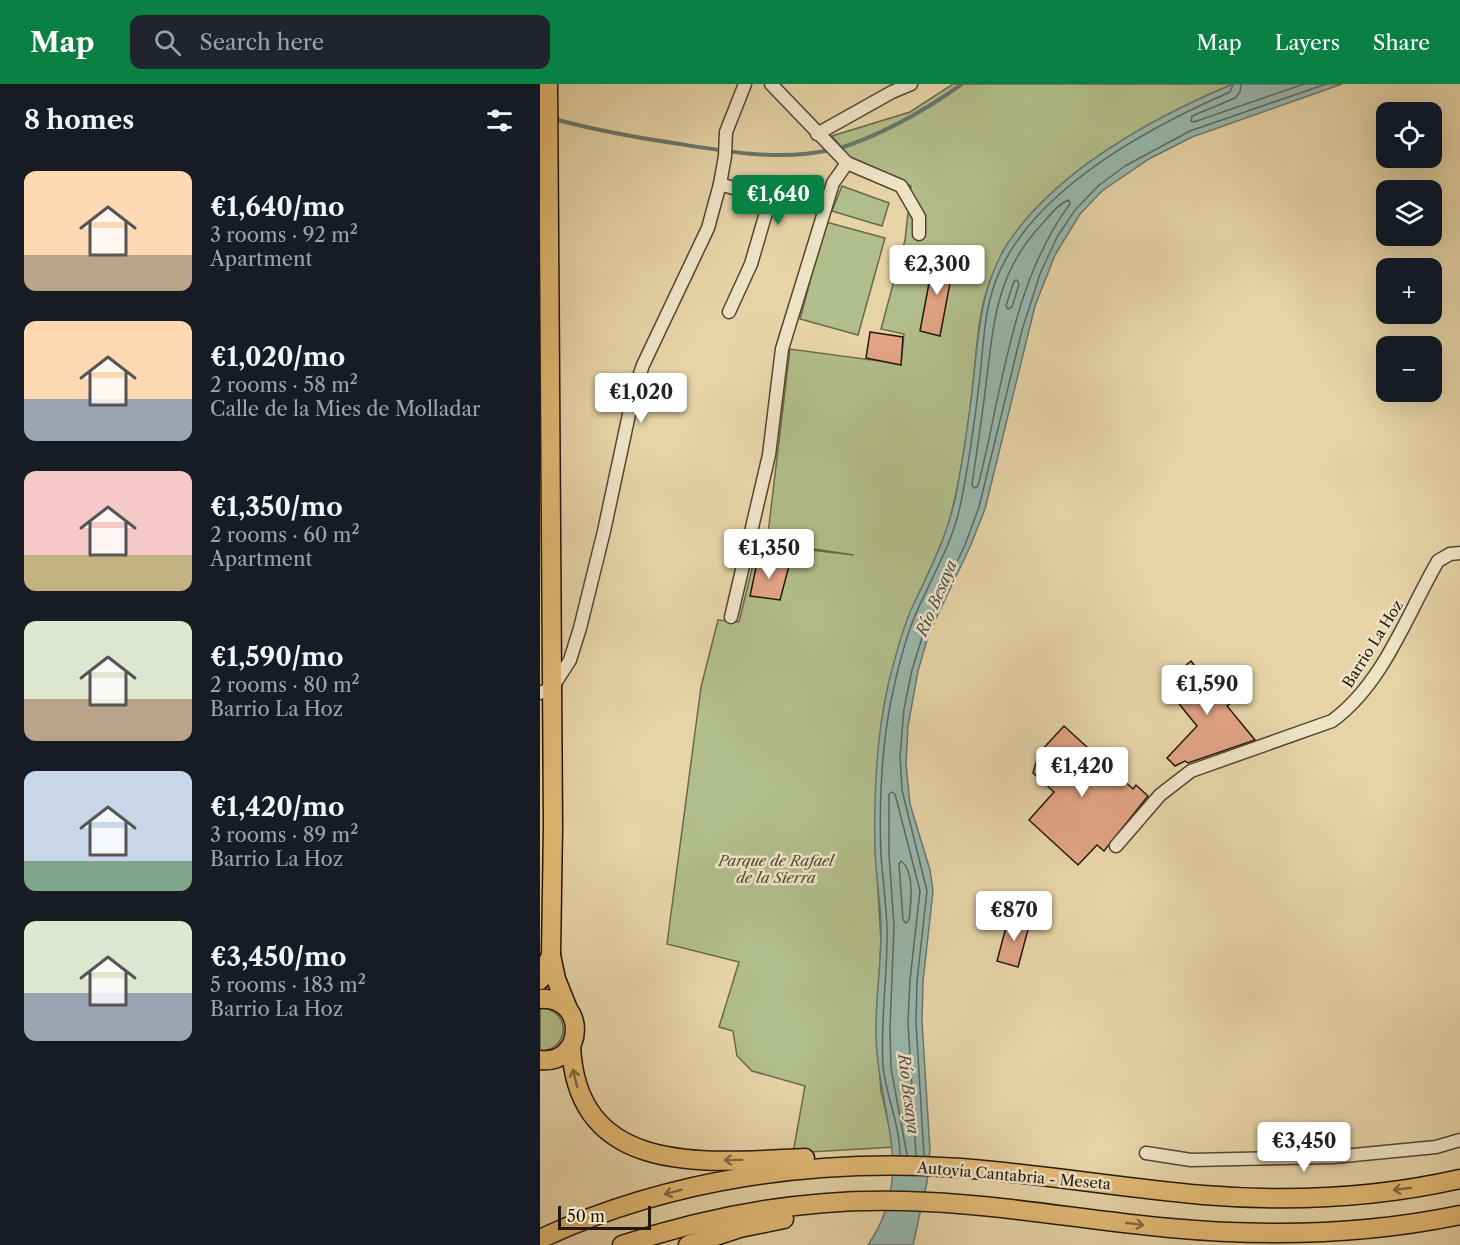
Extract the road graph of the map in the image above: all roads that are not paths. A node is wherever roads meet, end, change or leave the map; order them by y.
1 (745, 84) edge
2 (771, 84) edge
3 (911, 84) edge
4 (545, 92) edge
5 (817, 134) junction
6 (844, 161) junction
7 (720, 184) junction
8 (919, 234) dead end
9 (729, 312) dead end
10 (545, 336) edge
11 (1460, 553) edge
12 (731, 617) dead end
13 (546, 691) edge
14 (1116, 846) dead end
15 (551, 955) junction
16 (540, 980) edge
17 (540, 999) edge
18 (568, 1009) junction
19 (571, 1046) junction
20 (546, 1060) edge
21 (540, 1077) edge
22 (1460, 1140) edge
23 (1146, 1153) dead end
24 (792, 1165) junction
25 (1460, 1179) edge
26 (797, 1211) junction
27 (1460, 1215) edge
28 (540, 1239) edge
29 (622, 1245) edge
30 (687, 1245) edge

1 - 7 street
2 - 5 street
3 - 5 street
4 - 10 highway
5 - 6 street
6 - 8 street
6 - 12 street
7 - 9 street
7 - 13 street
10 - 13 highway
11 - 14 street, Barrio La Hoz
13 - 15 highway
15 - 16 highway
15 - 18 highway
17 - 18 highway
18 - 19 highway
19 - 20 highway
24 -> 19 highway
20 - 21 highway
22 - 23 street
25 -> 24 highway
24 -> 28 highway
26 -> 27 highway
26 - 29 highway
26 - 30 highway

